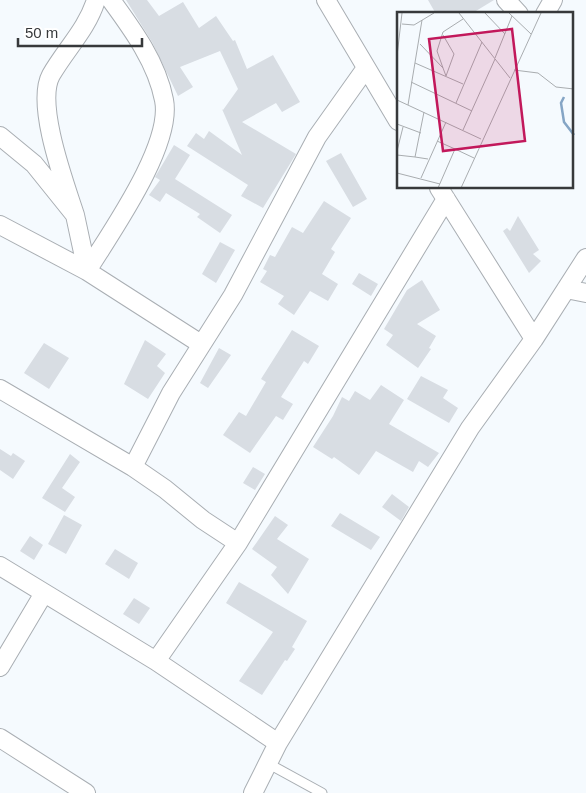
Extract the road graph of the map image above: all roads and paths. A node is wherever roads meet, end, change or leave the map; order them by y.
1 (96, 0) edge
2 (111, 0) edge
3 (326, 0) edge
4 (506, 0) edge
5 (553, 0) edge
6 (517, 12) edge
7 (546, 12) edge
8 (366, 68) junction
9 (397, 119) edge
10 (0, 136) edge
11 (443, 192) edge
12 (75, 215) junction
13 (0, 225) edge
14 (586, 258) edge
15 (87, 271) junction
16 (566, 289) junction
17 (586, 293) edge
18 (534, 340) junction
19 (201, 344) junction
20 (0, 388) edge
21 (133, 468) junction
22 (238, 543) junction
23 (0, 566) edge
24 (44, 593) junction
25 (156, 661) junction
26 (0, 667) edge
27 (0, 738) edge
28 (278, 743) junction
29 (269, 764) junction
30 (86, 793) edge
31 (253, 793) edge
32 (322, 793) edge

1 - 12 street
2 - 15 street
3 - 8 street
4 - 6 street
5 - 7 street
8 - 9 street
8 - 19 street
10 - 12 street
11 - 18 street
11 - 22 street
12 - 15 street
13 - 15 street
14 - 16 street
15 - 19 street
16 - 17 street
16 - 18 street
18 - 28 street
19 - 21 street
20 - 21 street
21 - 22 street
22 - 25 street
23 - 24 street
24 - 25 street
24 - 26 street
25 - 28 street
27 - 30 street
28 - 29 street
29 - 31 street
29 - 32 lane

